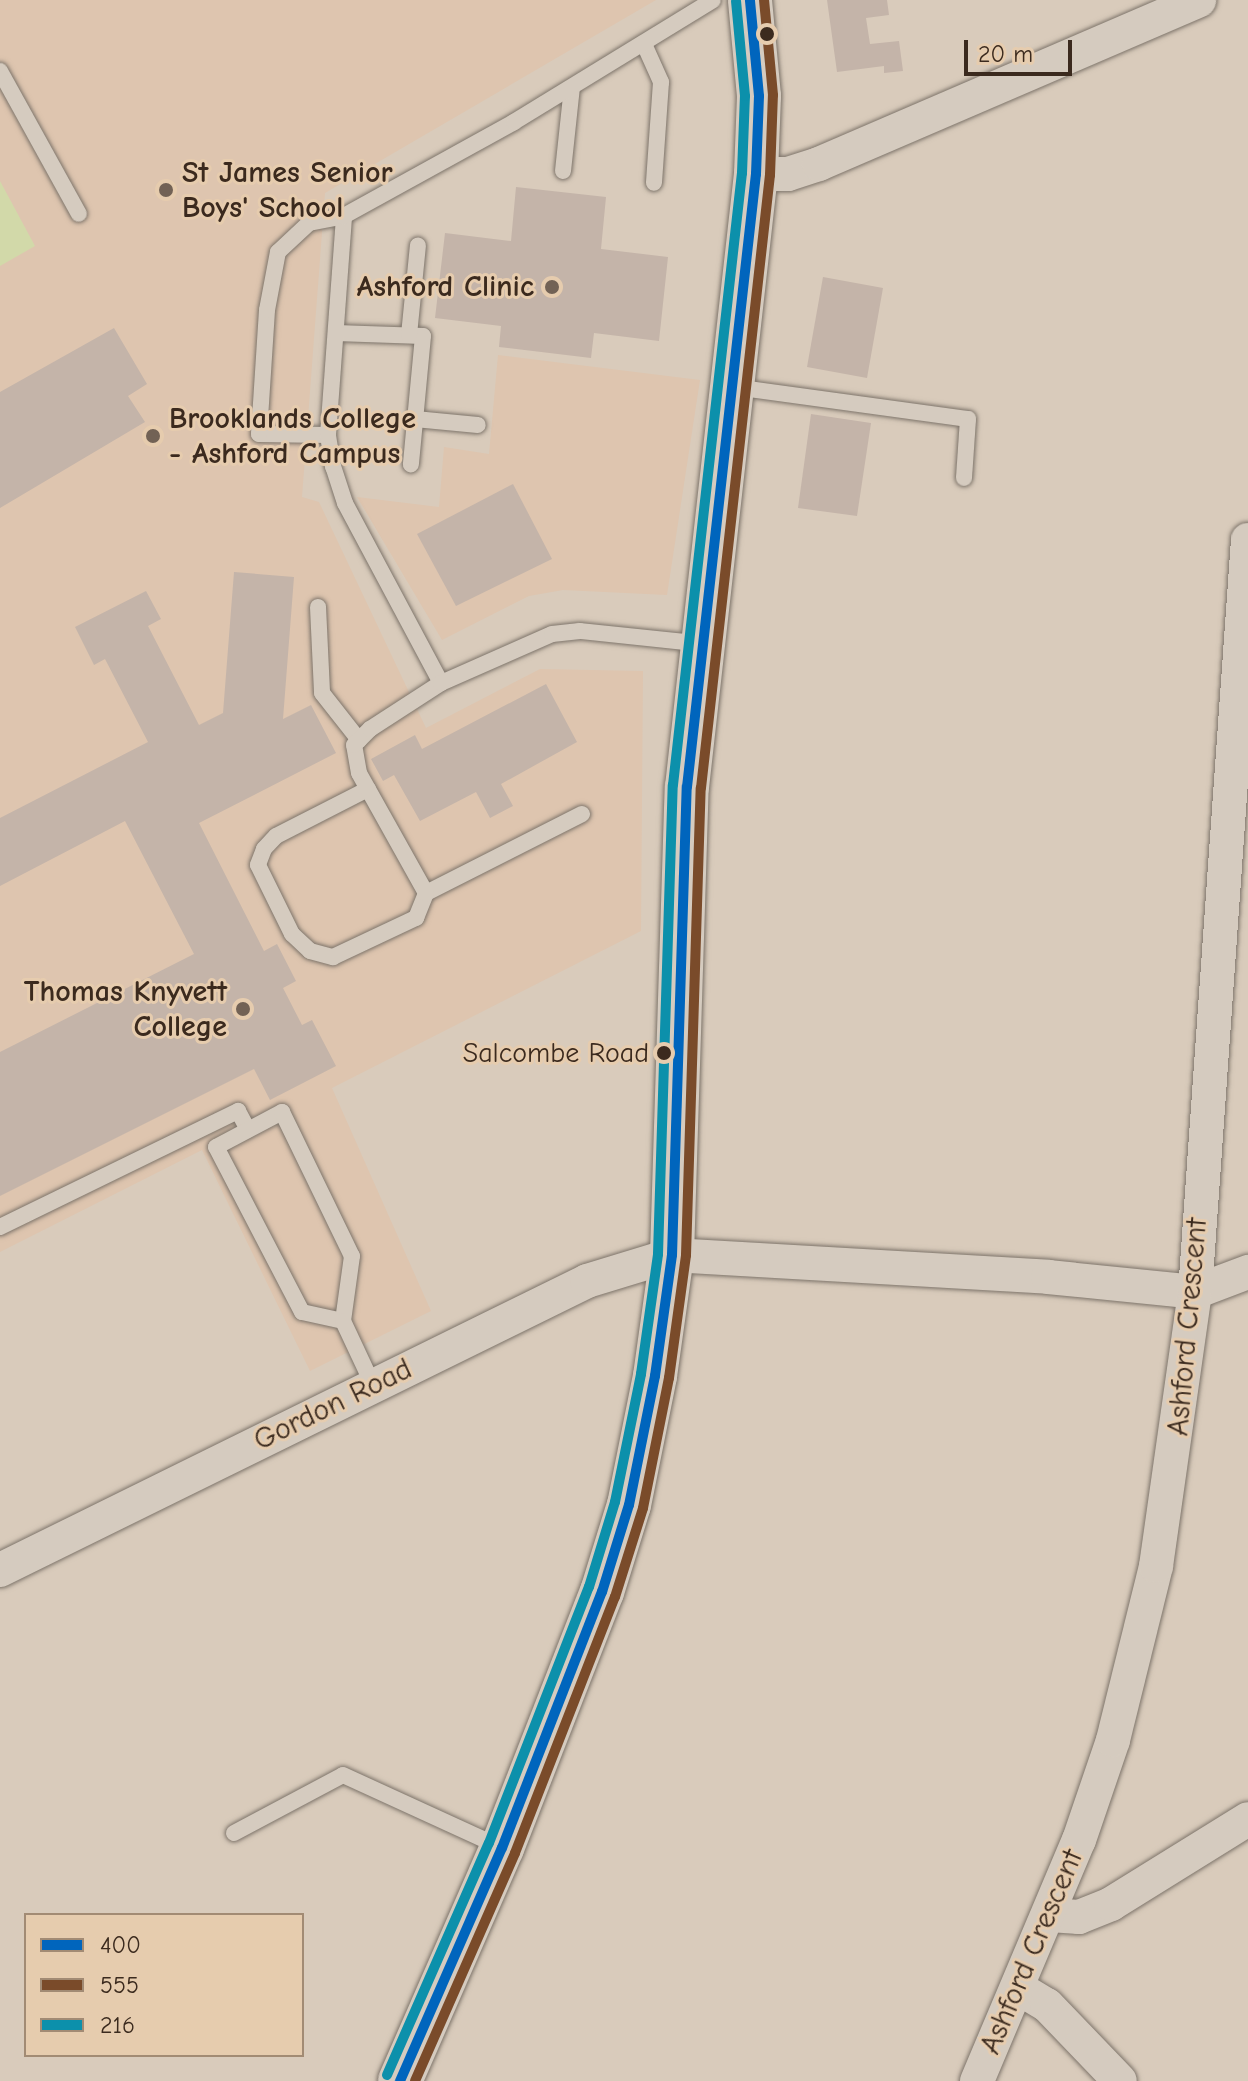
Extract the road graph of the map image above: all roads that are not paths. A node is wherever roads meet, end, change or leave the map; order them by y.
1 (713, 0) edge
2 (750, 0) edge
3 (1199, 0) edge
4 (644, 44) junction
5 (0, 71) edge
6 (572, 87) junction
7 (563, 171) dead end
8 (756, 174) junction
9 (654, 183) dead end
10 (79, 214) dead end
11 (344, 216) junction
12 (418, 245) dead end
13 (336, 333) junction
14 (409, 335) junction
15 (732, 387) junction
16 (415, 419) junction
17 (478, 425) dead end
18 (328, 435) junction
19 (411, 464) dead end
20 (964, 478) dead end
21 (1248, 540) edge
22 (318, 607) dead end
23 (704, 644) junction
24 (441, 683) junction
25 (1241, 714) edge
26 (359, 740) junction
27 (368, 789) junction
28 (582, 814) dead end
29 (426, 893) junction
30 (248, 1130) junction
31 (0, 1227) edge
32 (672, 1255) junction
33 (1248, 1272) edge
34 (1195, 1292) junction
35 (343, 1321) junction
36 (373, 1385) junction
37 (0, 1570) edge
38 (1248, 1819) edge
39 (234, 1833) dead end
40 (502, 1848) junction
41 (1050, 1915) junction
42 (1020, 1989) junction
43 (400, 2081) edge
44 (977, 2081) edge
45 (1120, 2081) edge

1 - 4 lane
2 - 8 main road
3 - 8 street
4 - 6 lane
4 - 9 lane
5 - 10 lane
6 - 7 lane
6 - 11 lane
8 - 15 main road
11 - 13 lane
11 - 18 lane
12 - 14 lane
13 - 14 lane
13 - 18 lane
14 - 16 lane
15 - 20 lane
15 - 23 main road
16 - 17 lane
16 - 19 lane
18 - 24 lane
21 - 25 street, Ashford Crescent
22 - 26 lane
23 - 24 lane
23 - 32 main road
24 - 26 lane
25 - 34 street, Ashford Crescent
26 - 27 lane
27 - 29 lane
27 - 29 lane
28 - 29 lane
30 - 31 lane
30 - 35 lane
30 - 35 lane
32 - 34 street
32 - 36 street, Gordon Road
32 - 40 main road
33 - 34 street
34 - 41 street, Ashford Crescent
35 - 36 lane
36 - 37 street, Gordon Road
38 - 41 street
39 - 40 lane
40 - 43 main road
41 - 42 street, Ashford Crescent
42 - 44 street, Ashford Crescent
42 - 45 street

